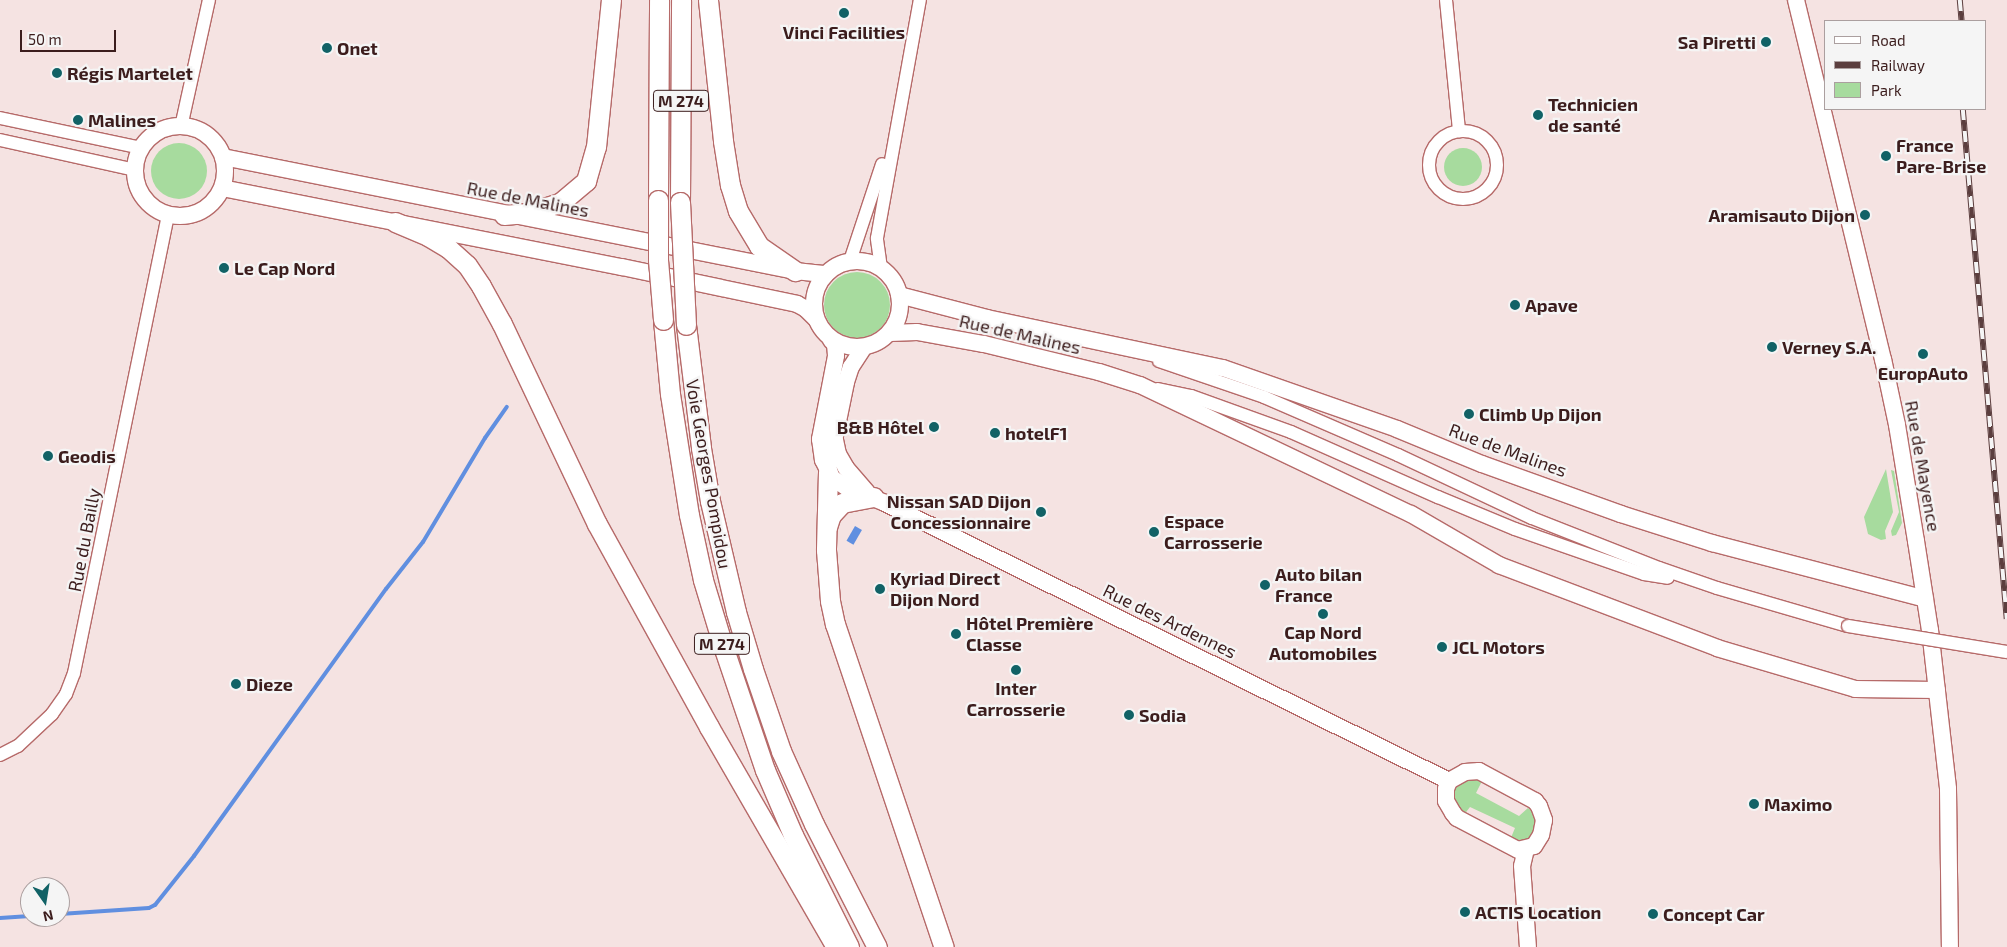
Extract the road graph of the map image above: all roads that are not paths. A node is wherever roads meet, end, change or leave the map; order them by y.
1 (209, 0) edge
2 (611, 0) edge
3 (659, 0) edge
4 (681, 0) edge
5 (708, 0) edge
6 (920, 0) edge
7 (1446, 0) edge
8 (1796, 0) edge
9 (898, 114) junction
10 (0, 118) edge
11 (181, 126) junction
12 (1460, 132) junction
13 (0, 140) edge
14 (141, 148) junction
15 (223, 157) junction
16 (135, 170) junction
17 (222, 188) junction
18 (168, 215) junction
19 (504, 215) junction
20 (395, 222) junction
21 (850, 262) junction
22 (881, 268) junction
23 (794, 271) junction
24 (826, 274) junction
25 (899, 295) junction
26 (816, 319) junction
27 (890, 333) junction
28 (1078, 337) junction
29 (832, 340) junction
30 (864, 347) junction
31 (1140, 385) junction
32 (835, 436) junction
33 (828, 472) junction
34 (873, 497) junction
35 (826, 533) junction
36 (1717, 588) junction
37 (1925, 599) junction
38 (2007, 652) edge
39 (1937, 690) junction
40 (0, 755) edge
41 (1449, 781) junction
42 (1526, 849) junction
43 (836, 947) edge
44 (849, 947) edge
45 (877, 947) edge
46 (944, 947) edge
47 (1528, 947) edge
48 (1950, 947) edge

1 - 11 street
2 - 19 highway
3 - 44 highway, Voie Georges Pompidou / M 274, bridge
4 - 45 highway, Voie Georges Pompidou / M 274, bridge
5 - 23 highway
6 - 9 street
7 - 12 street
8 - 37 main road, Rue de Mayence
9 - 21 street
9 - 22 street
10 - 14 street
11 - 14 main road
11 - 15 main road
12 - 12 street
13 - 16 street
14 - 16 main road
15 - 17 main road
15 - 19 main road, Rue de Malines
16 - 18 main road
17 - 18 main road
17 - 20 main road
18 - 40 street, Rue du Bailly
19 - 23 main road, Rue de Malines
20 - 26 main road
20 - 43 highway
21 - 22 main road
21 - 24 main road
22 - 25 main road
23 - 24 main road, Rue de Malines
24 - 26 main road
25 - 27 main road
25 - 28 main road, Rue de Malines
26 - 29 main road
27 - 30 main road
27 - 31 main road, Rue de Malines
28 - 36 street, Rue de Malines
28 - 37 main road, Rue de Malines
29 - 30 main road
29 - 33 main road
30 - 32 main road, Rue des Ardennes
31 - 36 street, Rue de Malines
31 - 39 main road, Rue de Malines
32 - 33 main road, Rue des Ardennes
32 - 34 main road, Rue des Ardennes
33 - 34 main road, Rue des Ardennes
33 - 35 highway
34 - 35 highway
34 - 41 main road, Rue des Ardennes
35 - 46 highway
36 - 38 street, Rue de Malines, bridge
37 - 39 main road, Rue de Mayence
39 - 48 main road, Rue de Mayence
41 - 42 main road
41 - 42 main road
42 - 47 main road

